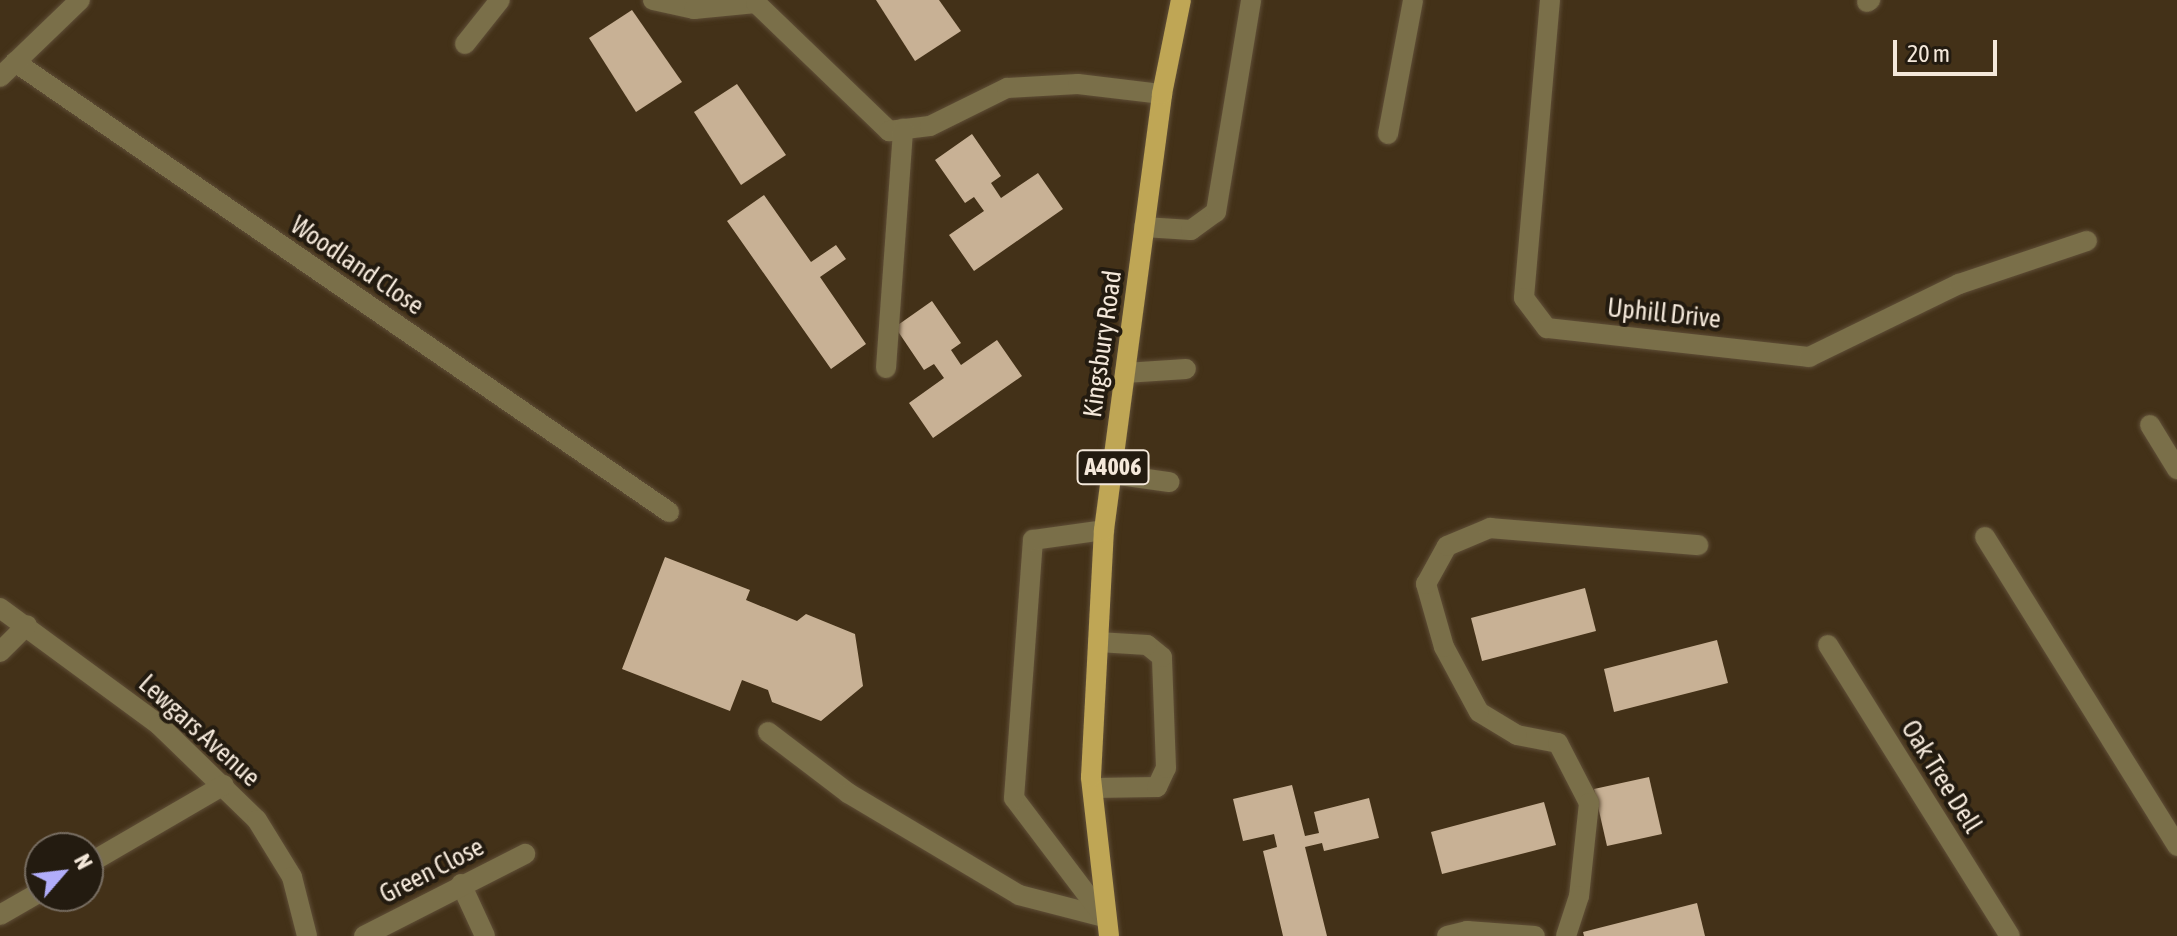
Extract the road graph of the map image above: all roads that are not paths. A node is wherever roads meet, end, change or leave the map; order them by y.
1 (80, 0) edge
2 (500, 0) edge
3 (653, 0) edge
4 (1181, 0) edge
5 (1251, 0) edge
6 (1413, 0) edge
7 (1550, 0) edge
8 (465, 44) dead end
9 (8, 70) edge
10 (1162, 94) junction
11 (903, 129) junction
12 (1388, 134) dead end
13 (1144, 227) junction
14 (2087, 241) dead end
15 (886, 368) dead end
16 (1186, 369) dead end
17 (1125, 373) junction
18 (2150, 425) dead end
19 (2177, 469) edge
20 (1112, 474) junction
21 (1169, 482) dead end
22 (669, 512) dead end
23 (1104, 530) junction
24 (1985, 537) dead end
25 (1698, 545) dead end
26 (0, 608) edge
27 (27, 625) junction
28 (1098, 642) junction
29 (1828, 645) dead end
30 (0, 652) edge
31 (768, 732) dead end
32 (224, 785) junction
33 (1093, 788) junction
34 (2177, 846) edge
35 (525, 854) dead end
36 (104, 855) edge
37 (461, 884) junction
38 (24, 901) edge
39 (0, 915) edge
40 (1107, 926) edge
41 (307, 936) edge
42 (364, 936) edge
43 (485, 936) edge
44 (1447, 936) edge
45 (1535, 936) edge
46 (1566, 936) edge
47 (2010, 936) edge

1 - 9 street
2 - 8 street
3 - 11 street
4 - 10 main road, Kingsbury Road / A4006
5 - 13 street
6 - 12 street
7 - 14 street, Uphill Drive
9 - 22 street, Woodland Close
10 - 11 street
10 - 13 main road, Kingsbury Road / A4006
11 - 15 street
13 - 17 main road, Kingsbury Road / A4006
16 - 17 street
17 - 20 main road, Kingsbury Road / A4006
18 - 19 street
20 - 21 street
20 - 23 main road, Kingsbury Road / A4006
23 - 28 main road, Kingsbury Road / A4006
23 - 40 street
24 - 34 street
25 - 46 street
26 - 27 street, Lewgars Avenue
27 - 30 street
27 - 32 street, Lewgars Avenue
28 - 33 main road, Kingsbury Road / A4006
28 - 33 street
29 - 47 street, Oak Tree Dell
31 - 40 street
32 - 36 street
32 - 41 street, Lewgars Avenue
33 - 40 main road, Kingsbury Road / A4006
35 - 37 street, Green Close
37 - 42 street, Green Close
37 - 43 street
38 - 39 street
44 - 45 street

